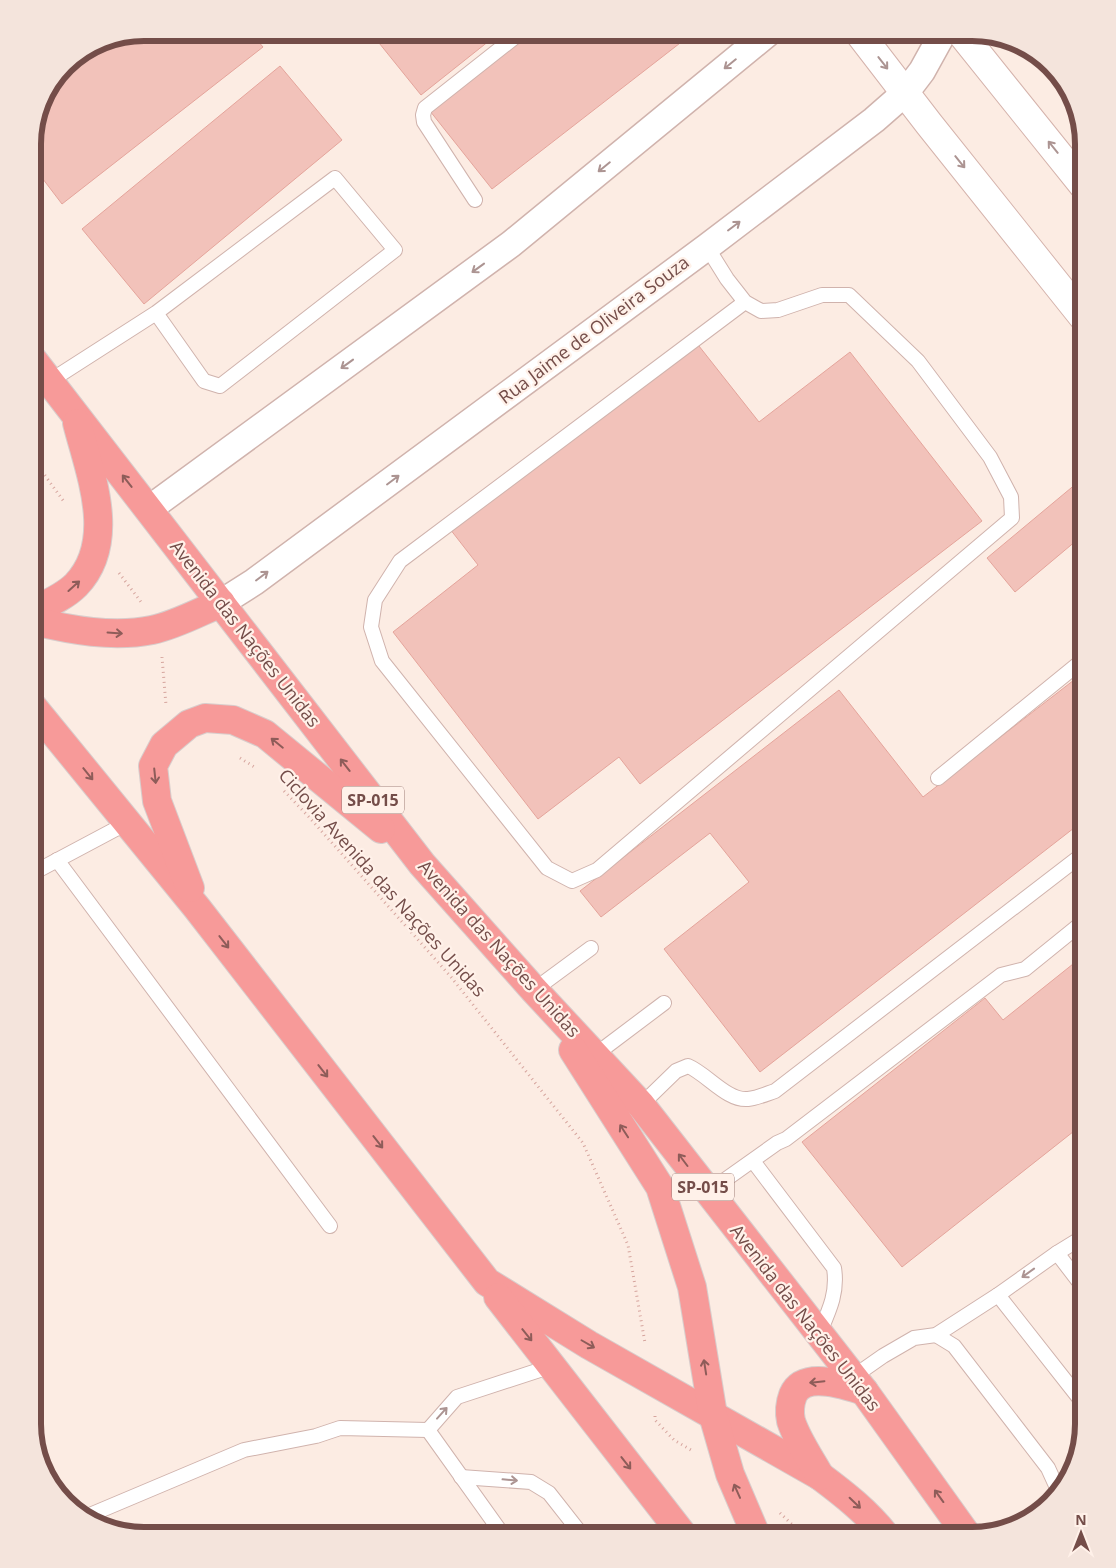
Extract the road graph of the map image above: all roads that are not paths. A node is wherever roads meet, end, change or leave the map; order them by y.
1 (510, 41) edge
2 (758, 41) edge
3 (865, 41) edge
4 (939, 41) edge
5 (967, 41) edge
6 (906, 92) junction
7 (1075, 174) edge
8 (475, 200) dead end
9 (707, 247) junction
10 (745, 302) junction
11 (1075, 306) edge
12 (156, 313) junction
13 (41, 370) edge
14 (50, 381) junction
15 (74, 413) junction
16 (149, 510) junction
17 (221, 603) junction
18 (41, 607) edge
19 (41, 623) edge
20 (1075, 667) edge
21 (41, 717) edge
22 (938, 778) dead end
23 (127, 823) junction
24 (57, 860) junction
25 (1075, 861) edge
26 (422, 864) junction
27 (41, 869) edge
28 (198, 908) junction
29 (1075, 929) edge
30 (591, 948) dead end
31 (534, 990) junction
32 (664, 1003) dead end
33 (595, 1055) junction
34 (641, 1105) junction
35 (753, 1161) junction
36 (708, 1192) junction
37 (330, 1226) dead end
38 (1075, 1242) edge
39 (1056, 1253) junction
40 (1075, 1276) edge
41 (487, 1282) junction
42 (998, 1295) junction
43 (819, 1334) junction
44 (936, 1335) junction
45 (552, 1366) junction
46 (858, 1384) junction
47 (1075, 1392) edge
48 (713, 1415) junction
49 (428, 1430) junction
50 (820, 1476) junction
51 (462, 1477) junction
52 (1055, 1483) edge
53 (94, 1513) edge
54 (496, 1527) edge
55 (576, 1527) edge
56 (677, 1527) edge
57 (752, 1527) edge
58 (878, 1527) edge
59 (961, 1527) edge

1 - 8 lane
2 -> 16 street
3 -> 6 main road
4 - 6 street, Rua Jaime de Oliveira Souza
7 -> 5 main road
9 -> 6 street, Rua Jaime de Oliveira Souza
6 -> 11 main road
9 - 10 lane
17 -> 9 street, Rua Jaime de Oliveira Souza
10 - 10 lane
12 - 12 lane
12 - 14 lane
13 - 14 highway, Avenida das Nações Unidas / SP-015
14 - 15 highway, Avenida das Nações Unidas / SP-015
16 -> 15 highway, Avenida das Nações Unidas / SP-015
18 -> 15 highway
16 - 17 highway, Avenida das Nações Unidas / SP-015
19 -> 17 highway
26 -> 17 highway, Avenida das Nações Unidas / SP-015
20 - 22 lane
21 -> 23 highway
23 - 24 lane
23 - 28 highway
24 - 27 lane
24 - 37 lane
25 - 34 lane
26 -> 28 highway
26 - 31 highway, Avenida das Nações Unidas / SP-015
28 -> 41 highway
29 - 35 lane
30 - 31 lane
31 - 33 highway, Avenida das Nações Unidas / SP-015
48 -> 31 highway
32 - 33 lane
33 - 34 highway, Avenida das Nações Unidas / SP-015
36 -> 34 highway, Avenida das Nações Unidas / SP-015
35 - 36 lane
35 - 43 lane
36 - 43 highway, Avenida das Nações Unidas / SP-015
38 - 39 lane
39 - 40 lane
39 -> 42 lane
41 -> 45 highway
41 -> 48 highway
42 - 44 lane
42 - 47 lane
43 - 46 highway, Avenida das Nações Unidas / SP-015
44 - 46 lane
44 - 52 lane
49 -> 45 lane
45 -> 56 highway
46 -> 50 highway
59 -> 46 highway, Avenida das Nações Unidas / SP-015
48 - 50 highway
57 -> 48 highway
49 - 51 lane
49 - 53 lane
50 -> 58 highway
51 - 54 lane
51 -> 55 lane

